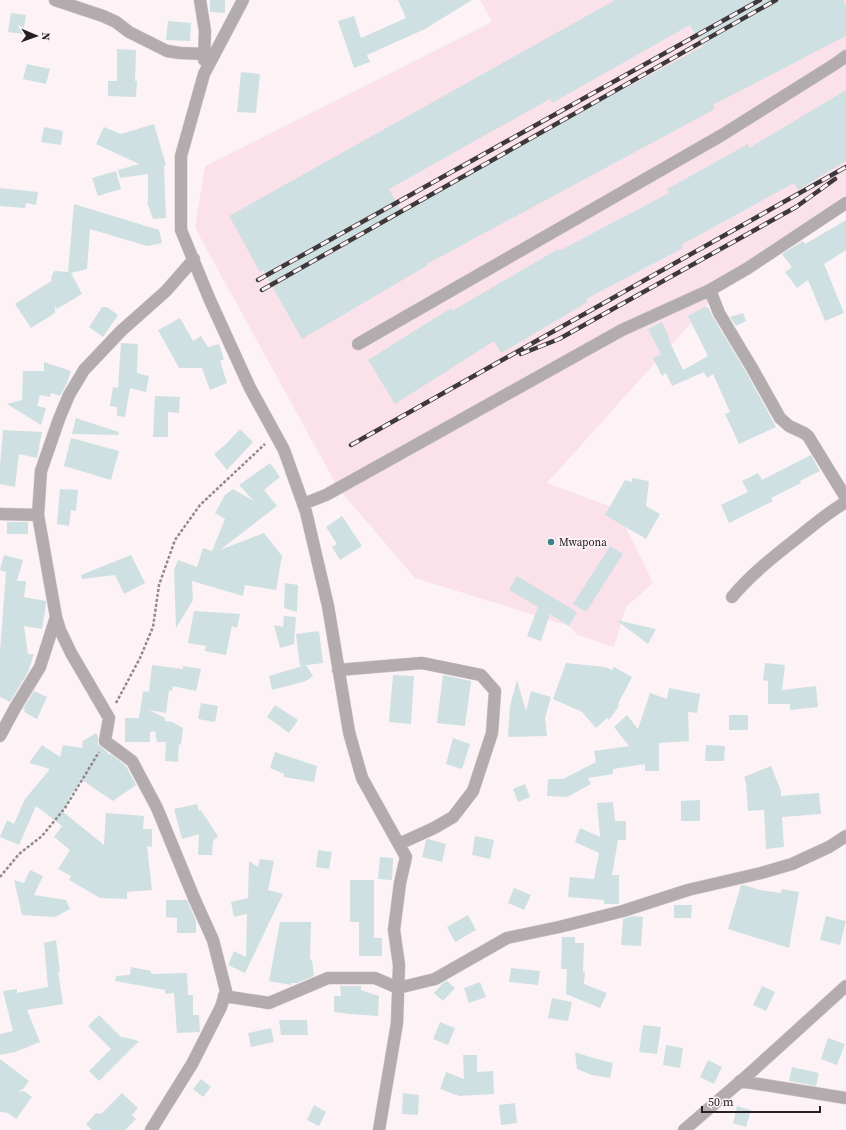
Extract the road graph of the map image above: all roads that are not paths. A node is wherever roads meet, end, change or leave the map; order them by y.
1 (55, 0) edge
2 (200, 0) edge
3 (243, 0) edge
4 (205, 54) junction
5 (846, 56) edge
6 (204, 74) junction
7 (846, 203) edge
8 (194, 259) junction
9 (710, 290) junction
10 (358, 344) dead end
11 (846, 498) edge
12 (846, 502) edge
13 (303, 504) junction
14 (0, 514) edge
15 (38, 515) junction
16 (732, 597) dead end
17 (56, 617) junction
18 (338, 670) junction
19 (0, 736) edge
20 (846, 836) edge
21 (398, 844) junction
22 (846, 986) edge
23 (398, 988) junction
24 (224, 996) junction
25 (740, 1081) junction
26 (846, 1098) edge
27 (151, 1130) edge
28 (378, 1130) edge
29 (684, 1130) edge

1 - 4 street
2 - 4 street
3 - 6 street
4 - 6 street
5 - 10 street
6 - 8 street
7 - 9 street
8 - 13 street
8 - 15 street
9 - 11 street
9 - 13 street
12 - 16 street
13 - 18 street
14 - 15 street
15 - 17 street
17 - 19 street
17 - 24 street
18 - 21 street
18 - 21 street
20 - 23 street
21 - 23 street
22 - 25 street
23 - 24 street
23 - 28 street
24 - 27 street
25 - 26 street
25 - 29 street

